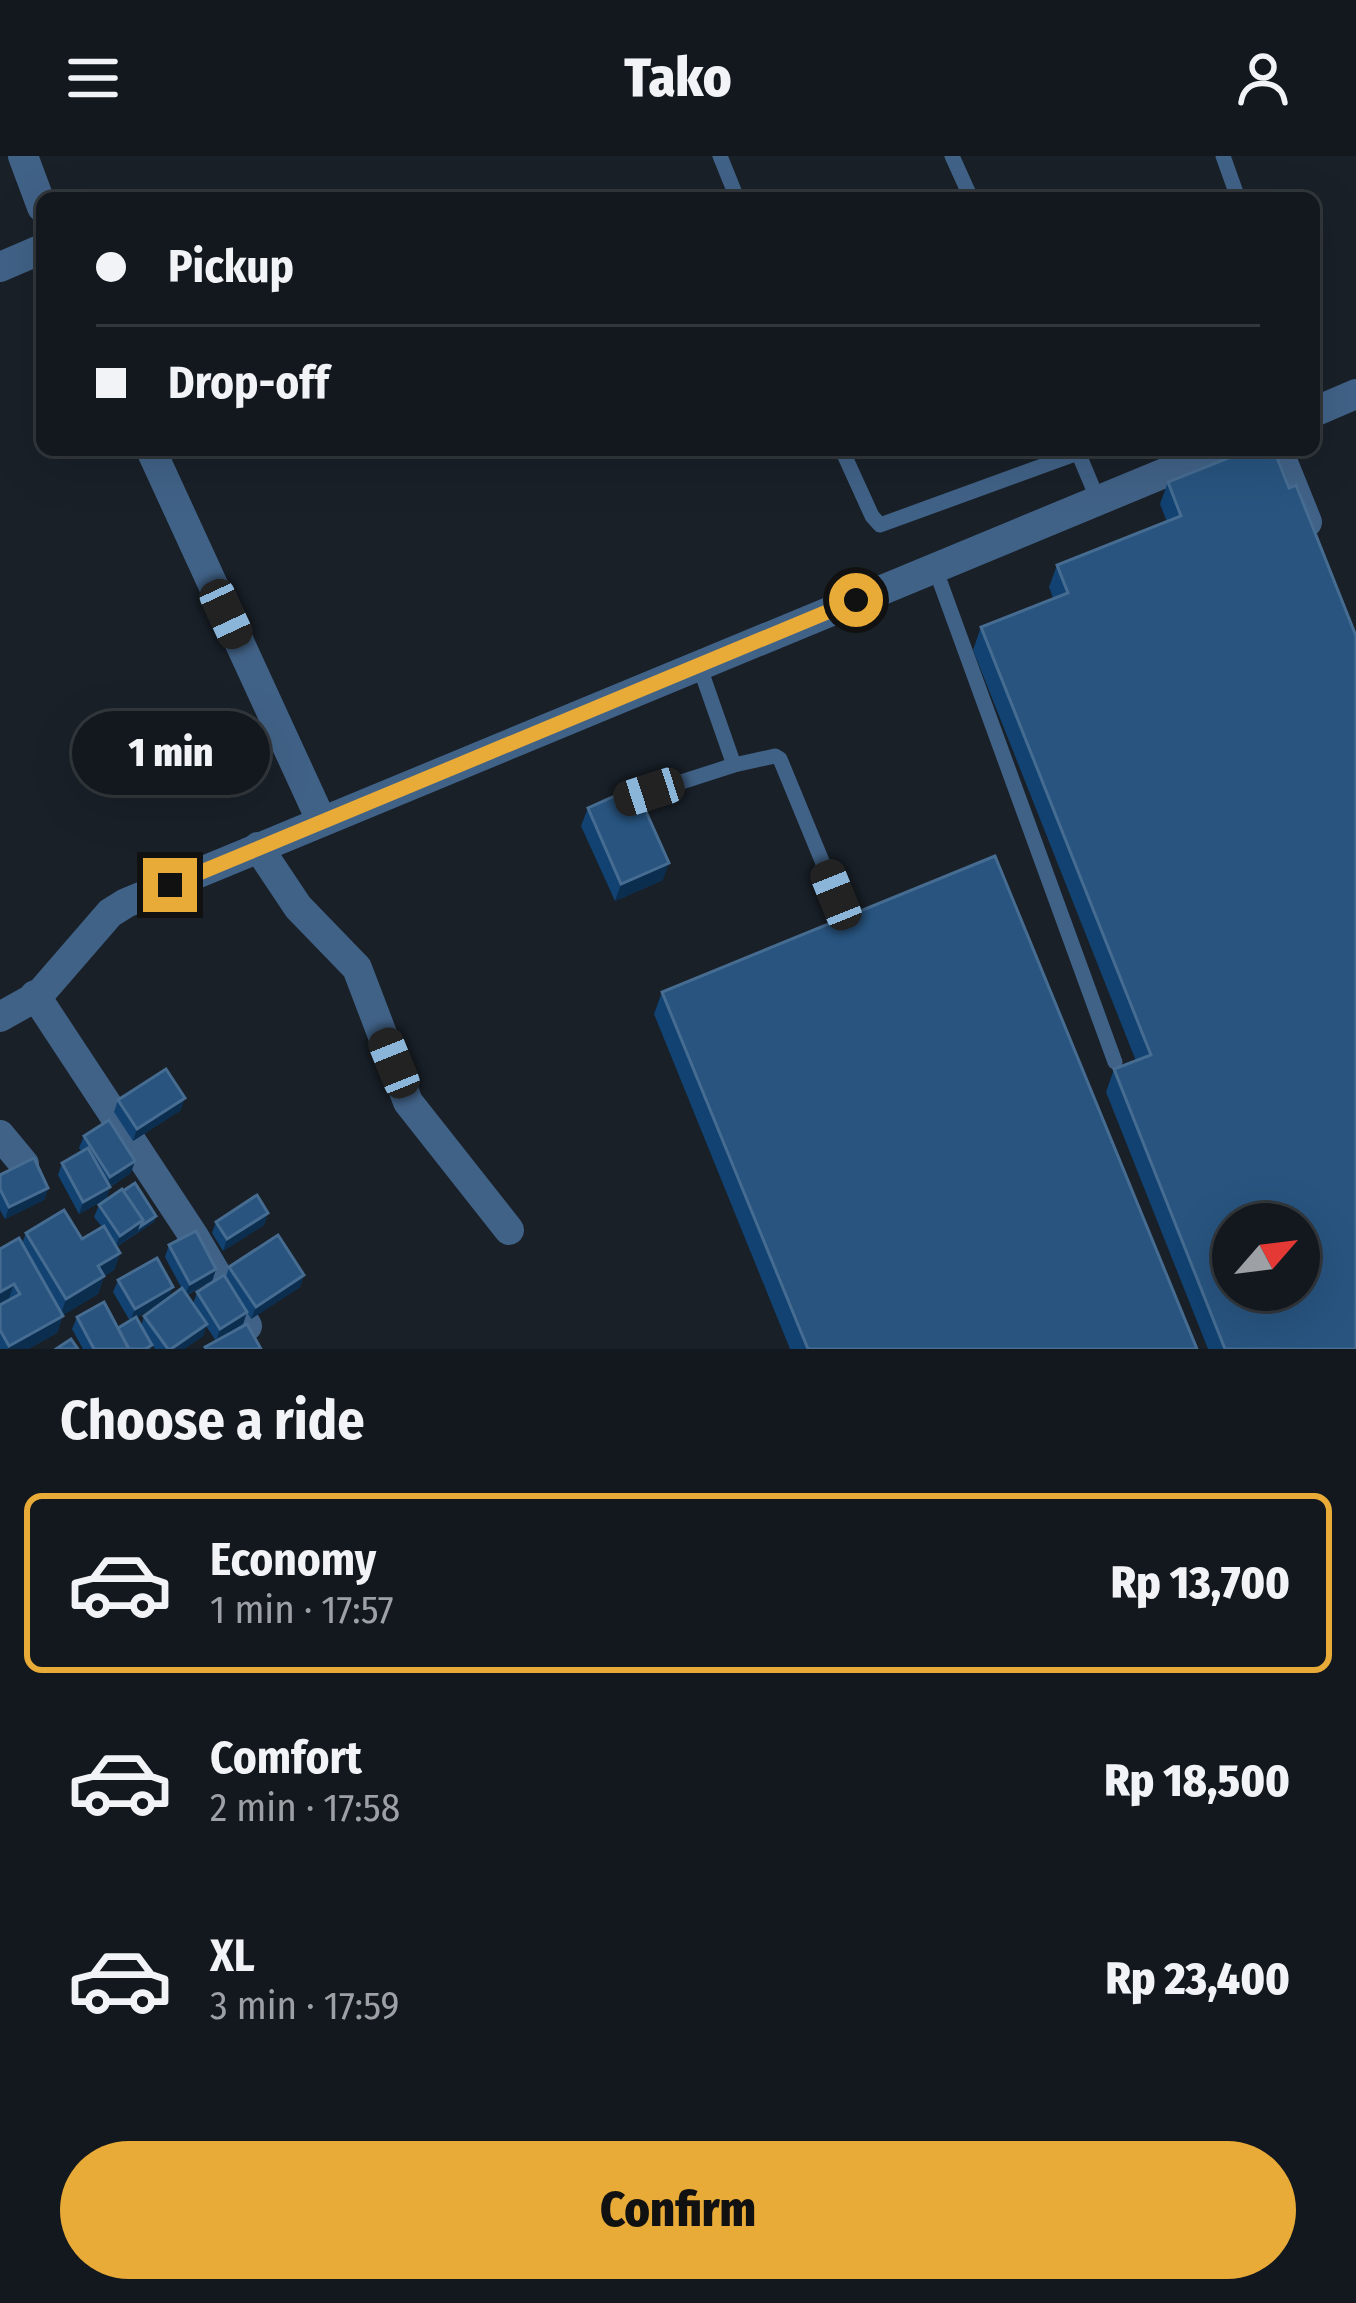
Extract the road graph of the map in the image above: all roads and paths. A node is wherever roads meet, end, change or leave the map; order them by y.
1 (23, 156) edge
2 (720, 156) edge
3 (952, 156) edge
4 (1223, 156) edge
5 (36, 192) edge
6 (735, 192) edge
7 (968, 192) edge
8 (1236, 192) edge
9 (36, 252) edge
10 (0, 267) edge
11 (1356, 394) edge
12 (1320, 409) edge
13 (154, 456) edge
14 (845, 456) edge
15 (1064, 456) edge
16 (1079, 456) edge
17 (1205, 456) edge
18 (1280, 456) edge
19 (1098, 500) junction
20 (1321, 559) edge
21 (935, 568) junction
22 (699, 665) junction
23 (734, 765) junction
24 (606, 806) edge
25 (322, 820) junction
26 (258, 847) junction
27 (836, 895) dead end
28 (35, 995) junction
29 (0, 1017) edge
30 (1115, 1062) dead end
31 (0, 1135) edge
32 (24, 1164) edge
33 (509, 1229) dead end
34 (247, 1326) edge

1 - 5 street
2 - 6 lane
3 - 7 lane
4 - 8 lane
9 - 10 street
11 - 12 street
13 - 25 street
14 - 15 lane
16 - 19 lane
17 - 19 street
18 - 20 street
19 - 21 street
21 - 22 street
21 - 30 lane
22 - 23 lane
22 - 25 street
23 - 24 lane
23 - 27 lane
25 - 26 street
26 - 28 street
26 - 33 street
28 - 29 street
28 - 34 street
31 - 32 street

